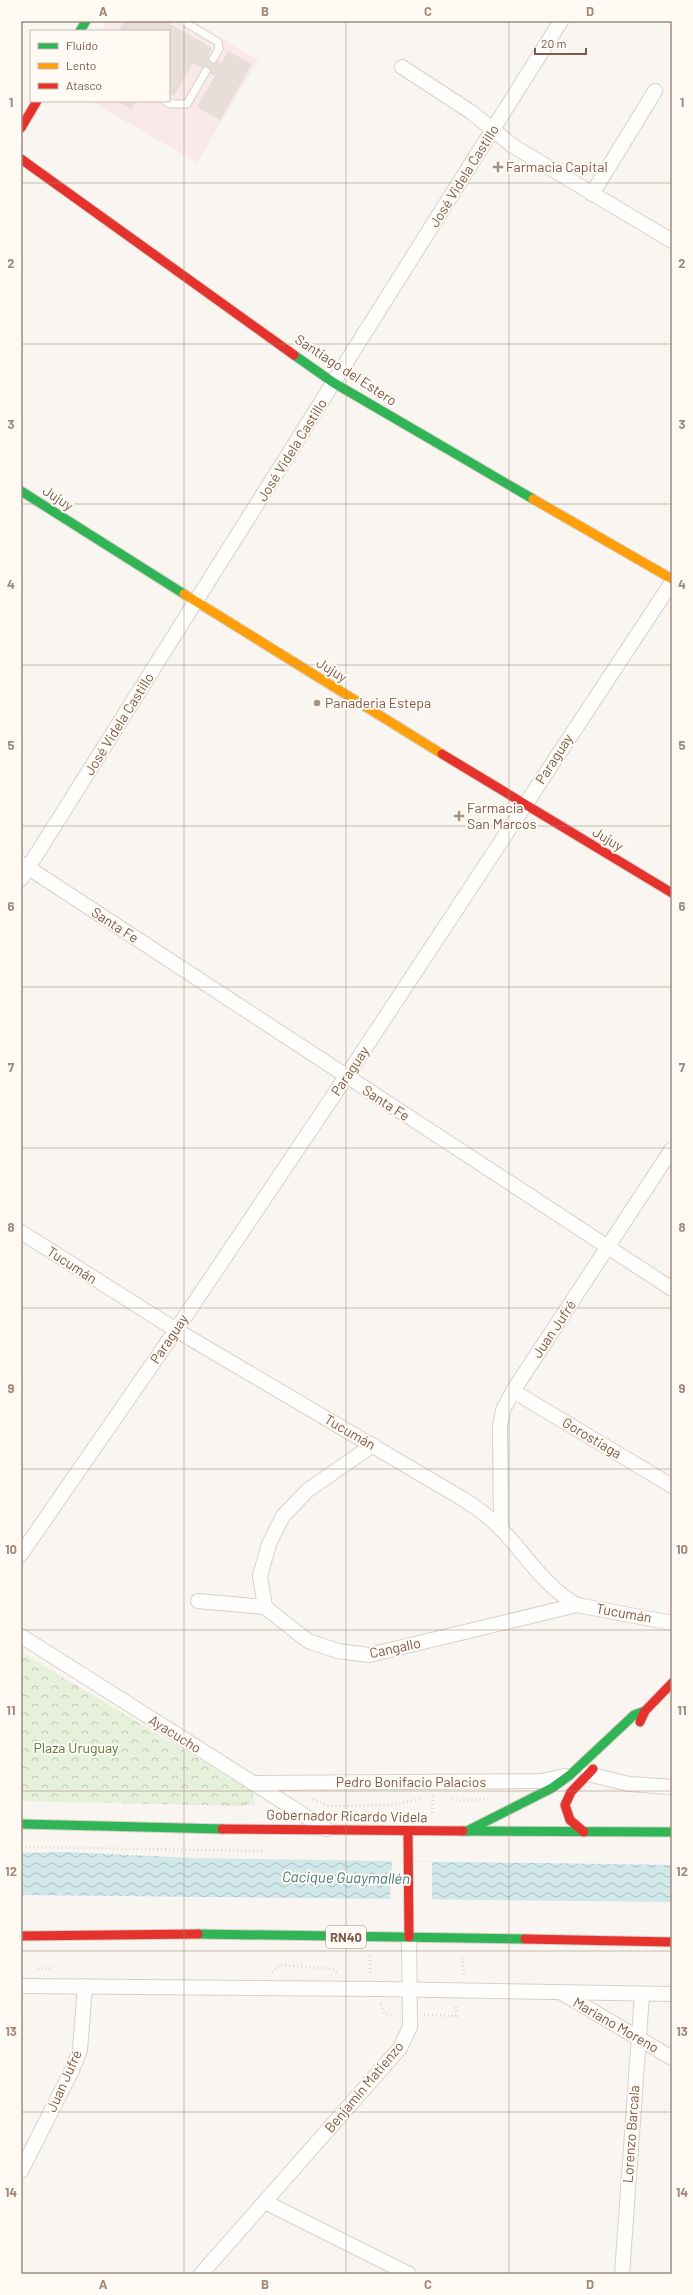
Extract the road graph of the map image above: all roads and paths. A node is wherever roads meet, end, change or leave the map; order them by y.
1 (86, 21) edge
2 (561, 21) edge
3 (186, 23) dead end
4 (81, 30) edge
5 (213, 59) dead end
6 (402, 67) dead end
7 (206, 71) dead end
8 (655, 91) dead end
9 (37, 102) edge
10 (167, 102) edge
11 (21, 128) edge
12 (493, 131) junction
13 (21, 159) edge
14 (592, 194) junction
15 (672, 241) edge
16 (334, 383) junction
17 (21, 491) edge
18 (672, 580) edge
19 (196, 602) junction
20 (525, 805) junction
21 (23, 870) edge
22 (672, 893) edge
23 (346, 1077) junction
24 (672, 1148) edge
25 (21, 1232) edge
26 (608, 1248) junction
27 (672, 1289) edge
28 (176, 1330) junction
29 (513, 1391) junction
30 (372, 1445) junction
31 (672, 1486) edge
32 (501, 1528) junction
33 (21, 1554) edge
34 (198, 1601) dead end
35 (577, 1605) junction
36 (265, 1607) junction
37 (672, 1623) edge
38 (21, 1636) edge
39 (672, 1684) edge
40 (645, 1712) junction
41 (620, 1742) dead end
42 (599, 1764) dead end
43 (588, 1774) junction
44 (570, 1775) junction
45 (253, 1783) junction
46 (672, 1786) edge
47 (21, 1824) edge
48 (330, 1831) junction
49 (467, 1831) junction
50 (408, 1832) junction
51 (584, 1832) junction
52 (672, 1832) edge
53 (21, 1936) edge
54 (408, 1938) junction
55 (460, 1938) junction
56 (672, 1942) edge
57 (465, 1979) dead end
58 (21, 1986) edge
59 (86, 1986) junction
60 (411, 1989) junction
61 (560, 1992) junction
62 (642, 1994) junction
63 (672, 1994) edge
64 (638, 2037) junction
65 (672, 2058) edge
66 (21, 2171) edge
67 (265, 2202) junction
68 (201, 2274) edge
69 (410, 2274) edge
70 (622, 2274) edge

1 - 4 main road
2 - 12 street, José Videla Castillo
3 - 5 lane
6 - 12 street
7 - 10 lane
8 - 14 street
9 - 11 main road
12 - 14 street
12 - 16 street, José Videla Castillo
13 - 16 main road, Santiago del Estero
14 - 15 street
16 - 18 main road, Santiago del Estero
16 - 19 street, José Videla Castillo
17 - 19 main road, Jujuy
18 - 20 street, Paraguay
19 - 20 main road, Jujuy
19 - 21 street, José Videla Castillo
20 - 22 main road, Jujuy
20 - 23 street, Paraguay
21 - 23 street, Santa Fe
23 - 26 street, Santa Fe
23 - 28 street, Paraguay
24 - 26 street, Juan Jufré
25 - 28 street, Tucumán
26 - 27 street, Santa Fe
26 - 29 street, Juan Jufré
28 - 30 street, Tucumán
28 - 33 street, Paraguay
29 - 31 street, Gorostiaga
29 - 32 street, Juan Jufré
30 - 32 street, Tucumán
30 - 36 street
32 - 35 street, Tucumán
34 - 36 street
35 - 36 street, Cangallo
35 - 37 street, Tucumán
38 - 45 street, Ayacucho
39 - 40 main road
40 - 41 main road
40 - 44 main road
42 - 43 main road
43 - 46 street
43 - 51 main road
44 - 45 street, Pedro Bonifacio Palacios
44 - 49 main road
45 - 48 street, Ayacucho
47 - 48 main road, Gobernador Ricardo Videla
48 - 50 main road, Gobernador Ricardo Videla
49 - 50 main road, Gobernador Ricardo Videla
49 - 51 main road, Gobernador Ricardo Videla
50 - 54 main road, Benjamín Matienzo
51 - 52 main road, Gobernador Ricardo Videla
53 - 54 main road, RN40
54 - 55 main road, RN40
54 - 60 street, Benjamín Matienzo
55 - 56 main road, RN40
55 - 57 path
58 - 59 street
59 - 60 street
59 - 66 street, Juan Jufré
60 - 61 street
60 - 67 street, Benjamín Matienzo
61 - 62 street
61 - 64 street, Mariano Moreno
62 - 63 street
62 - 64 street, Lorenzo Barcala
64 - 65 street, Mariano Moreno
64 - 70 street, Lorenzo Barcala
67 - 68 street, Benjamín Matienzo
67 - 69 street

